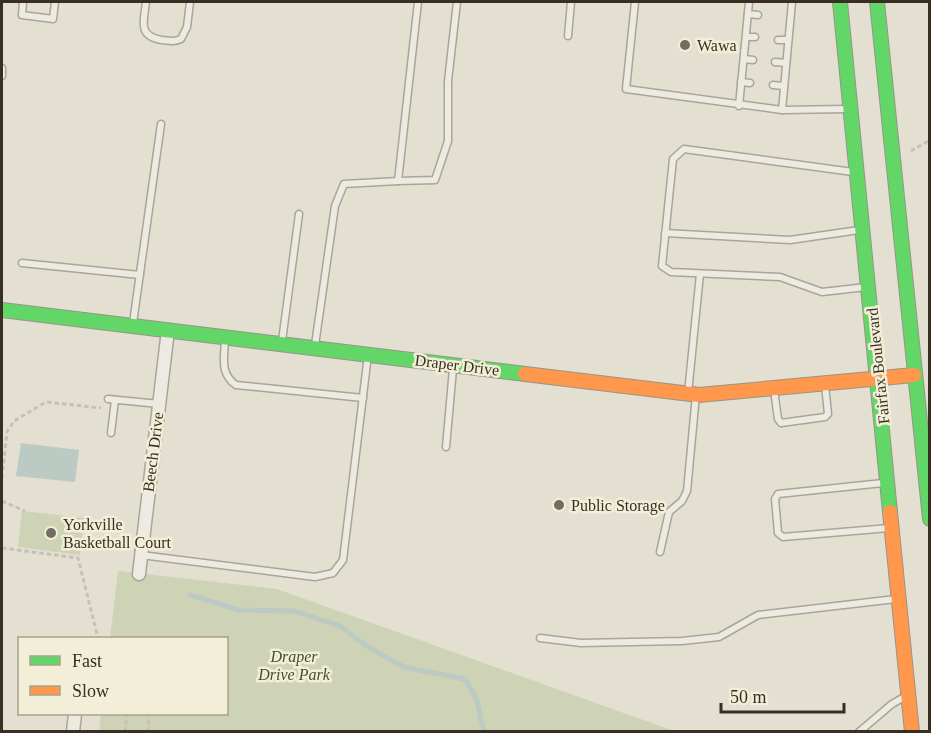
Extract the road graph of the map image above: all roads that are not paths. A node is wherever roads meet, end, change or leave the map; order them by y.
1 (23, 2) edge
2 (55, 2) edge
3 (146, 2) edge
4 (190, 2) edge
5 (418, 2) edge
6 (457, 2) edge
7 (571, 2) edge
8 (635, 2) edge
9 (749, 2) edge
10 (792, 2) edge
11 (840, 2) edge
12 (877, 2) edge
13 (748, 14) junction
14 (758, 15) dead end
15 (780, 17) dead end
16 (790, 18) junction
17 (568, 36) dead end
18 (746, 37) junction
19 (755, 38) dead end
20 (778, 39) dead end
21 (788, 40) junction
22 (744, 59) junction
23 (753, 60) dead end
24 (776, 62) dead end
25 (786, 63) junction
26 (2, 68) edge
27 (2, 76) edge
28 (741, 82) junction
29 (750, 83) dead end
30 (772, 85) dead end
31 (784, 87) junction
32 (739, 106) junction
33 (850, 108) junction
34 (782, 110) junction
35 (161, 124) dead end
36 (857, 172) junction
37 (398, 180) junction
38 (299, 214) dead end
39 (863, 230) junction
40 (666, 233) junction
41 (22, 263) dead end
42 (700, 274) junction
43 (140, 275) junction
44 (869, 287) junction
45 (2, 310) edge
46 (133, 326) junction
47 (168, 330) junction
48 (225, 337) junction
49 (282, 344) junction
50 (315, 348) junction
51 (368, 355) junction
52 (454, 365) junction
53 (914, 375) junction
54 (879, 379) junction
55 (825, 384) junction
56 (774, 389) junction
57 (692, 394) junction
58 (363, 398) junction
59 (159, 404) junction
60 (111, 433) dead end
61 (446, 447) dead end
62 (889, 482) junction
63 (930, 519) edge
64 (893, 528) junction
65 (660, 552) dead end
66 (141, 555) junction
67 (139, 574) dead end
68 (900, 599) junction
69 (540, 638) dead end
70 (909, 695) junction
71 (75, 715) edge
72 (73, 732) edge
73 (859, 732) edge
74 (913, 732) edge

1 - 2 lane
3 - 4 lane
5 - 37 lane
6 - 37 lane
7 - 17 lane
8 - 32 lane
9 - 13 lane
10 - 16 lane
11 - 33 main road, Fairfax Boulevard
12 - 53 main road
13 - 14 lane
13 - 18 lane
15 - 16 lane
16 - 21 lane
18 - 19 lane
18 - 22 lane
20 - 21 lane
21 - 25 lane
22 - 23 lane
22 - 28 lane
24 - 25 lane
25 - 31 lane
26 - 27 lane
28 - 29 lane
28 - 32 lane
30 - 31 lane
31 - 34 lane
32 - 34 lane
33 - 34 lane
33 - 36 main road, Fairfax Boulevard
35 - 43 lane
36 - 39 main road, Fairfax Boulevard
36 - 40 lane
37 - 50 lane
38 - 49 lane
39 - 40 lane
39 - 44 main road, Fairfax Boulevard
40 - 42 lane
41 - 43 lane
42 - 44 lane
42 - 57 lane
43 - 46 lane
44 - 54 main road, Fairfax Boulevard
45 - 46 main road, Draper Drive
46 - 47 main road, Draper Drive
47 - 48 main road, Draper Drive
47 - 59 street, Beech Drive
48 - 49 main road, Draper Drive
48 - 58 lane
49 - 50 main road, Draper Drive
50 - 51 main road, Draper Drive
51 - 52 main road, Draper Drive
51 - 58 lane
52 - 57 main road, Draper Drive
52 - 61 lane
53 - 54 main road, Draper Drive
53 - 63 main road
54 - 55 main road, Draper Drive
54 - 62 main road, Fairfax Boulevard
55 - 56 main road, Draper Drive
55 - 56 lane
56 - 57 main road, Draper Drive
57 - 65 lane
58 - 66 lane
59 - 60 lane
59 - 66 street, Beech Drive
62 - 64 main road, Fairfax Boulevard
62 - 64 lane
64 - 68 main road, Fairfax Boulevard
66 - 67 street, Beech Drive
68 - 69 lane
68 - 70 main road, Fairfax Boulevard
70 - 73 lane
70 - 74 main road, Fairfax Boulevard
71 - 72 street

